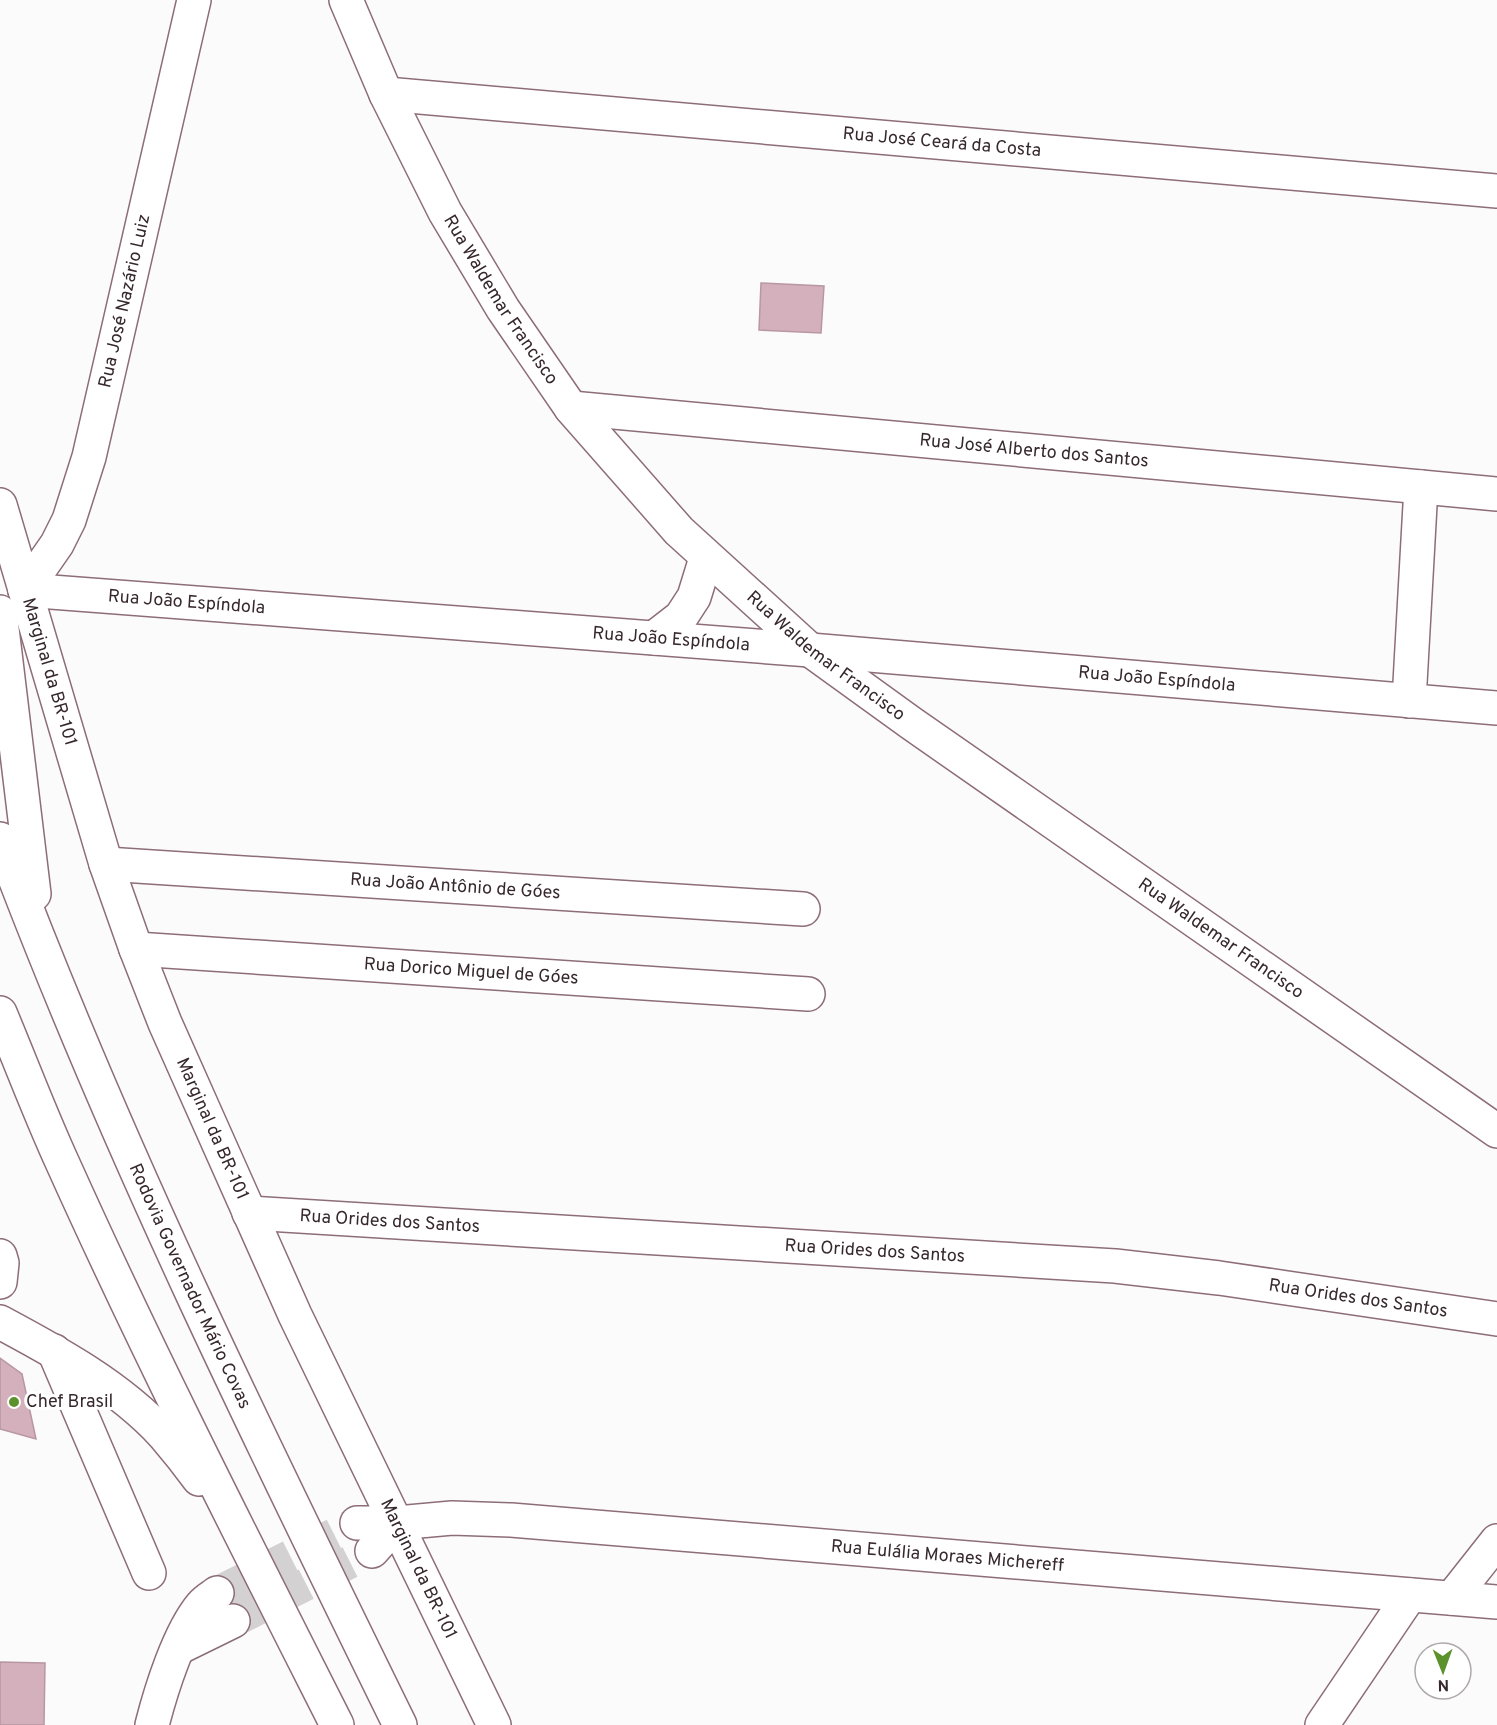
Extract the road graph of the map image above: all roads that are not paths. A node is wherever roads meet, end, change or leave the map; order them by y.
1 (194, 0) edge
2 (346, 0) edge
3 (386, 94) junction
4 (1497, 191) edge
5 (571, 408) junction
6 (1421, 487) junction
7 (1497, 494) edge
8 (0, 505) edge
9 (706, 558) junction
10 (25, 590) junction
11 (0, 612) edge
12 (654, 638) junction
13 (810, 650) junction
14 (1408, 701) junction
15 (1497, 708) edge
16 (0, 839) edge
17 (106, 864) junction
18 (803, 909) dead end
19 (41, 949) junction
20 (136, 949) junction
21 (808, 994) dead end
22 (0, 1013) edge
23 (1497, 1131) edge
24 (249, 1213) junction
25 (0, 1256) edge
26 (0, 1282) edge
27 (1497, 1319) edge
28 (0, 1322) edge
29 (54, 1351) junction
30 (397, 1523) junction
31 (236, 1524) junction
32 (364, 1537) tunnel mouth
33 (1497, 1541) edge
34 (149, 1572) dead end
35 (1410, 1595) junction
36 (1452, 1598) junction
37 (1497, 1602) edge
38 (225, 1607) tunnel mouth
39 (152, 1725) edge
40 (337, 1725) edge
41 (400, 1725) edge
42 (494, 1725) edge
43 (1322, 1725) edge

1 - 10 main road, Rua José Nazário Luiz
2 - 3 main road, Rua Waldemar Francisco
3 - 4 main road, Rua José Ceará da Costa
3 - 5 main road, Rua Waldemar Francisco
5 - 6 main road, Rua José Alberto dos Santos
5 - 9 main road, Rua Waldemar Francisco
6 - 7 main road, Rua José Alberto dos Santos
6 - 14 main road
8 - 10 main road, Marginal da BR-101
9 - 12 main road
9 - 13 main road, Rua Waldemar Francisco
10 - 12 main road, Rua João Espíndola
10 - 17 main road, Marginal da BR-101
11 - 19 main road
12 - 13 main road, Rua João Espíndola
13 - 14 main road, Rua João Espíndola
13 - 23 main road, Rua Waldemar Francisco
14 - 15 main road, Rua João Espíndola
16 - 19 main road, Rodovia Governador Mário Covas
17 - 18 main road, Rua João Antônio de Góes
17 - 20 main road, Marginal da BR-101
19 - 41 main road, Rodovia Governador Mário Covas
20 - 21 main road, Rua Dorico Miguel de Góes
20 - 24 main road, Marginal da BR-101
22 - 31 main road
24 - 27 main road, Rua Orides dos Santos
24 - 30 main road, Marginal da BR-101
25 - 26 main road
28 - 29 main road
29 - 31 main road
29 - 34 main road
30 - 32 main road
30 - 35 main road, Rua Eulália Moraes Michereff
30 - 42 main road, Marginal da BR-101
31 - 40 main road
33 - 36 main road
35 - 36 main road, Rua Eulália Moraes Michereff
35 - 43 main road
36 - 37 main road, Rua Eulália Moraes Michereff
38 - 39 main road

